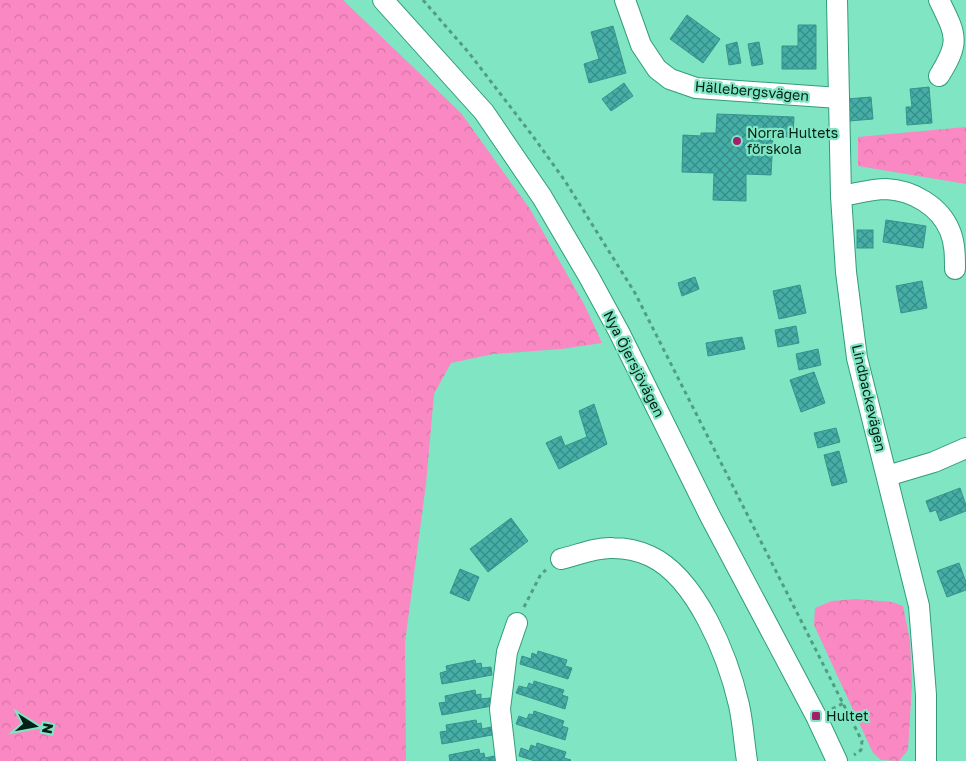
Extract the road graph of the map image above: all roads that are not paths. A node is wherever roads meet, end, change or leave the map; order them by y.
1 (382, 0) edge
2 (625, 0) edge
3 (838, 0) edge
4 (939, 0) edge
5 (939, 76) dead end
6 (838, 98) junction
7 (840, 196) junction
8 (955, 269) dead end
9 (966, 448) edge
10 (887, 476) junction
11 (561, 559) road end
12 (517, 623) road end
13 (842, 760) edge
14 (506, 761) edge
15 (747, 761) edge
16 (926, 761) edge

1 - 13 street, Nya Öjersjövägen
2 - 6 street, Hällebergsvägen
3 - 6 street, Lindbackevägen
4 - 5 street
6 - 7 street, Lindbackevägen
7 - 8 street
7 - 10 street, Lindbackevägen
9 - 10 street
10 - 16 street, Lindbackevägen
11 - 15 street
12 - 14 street

